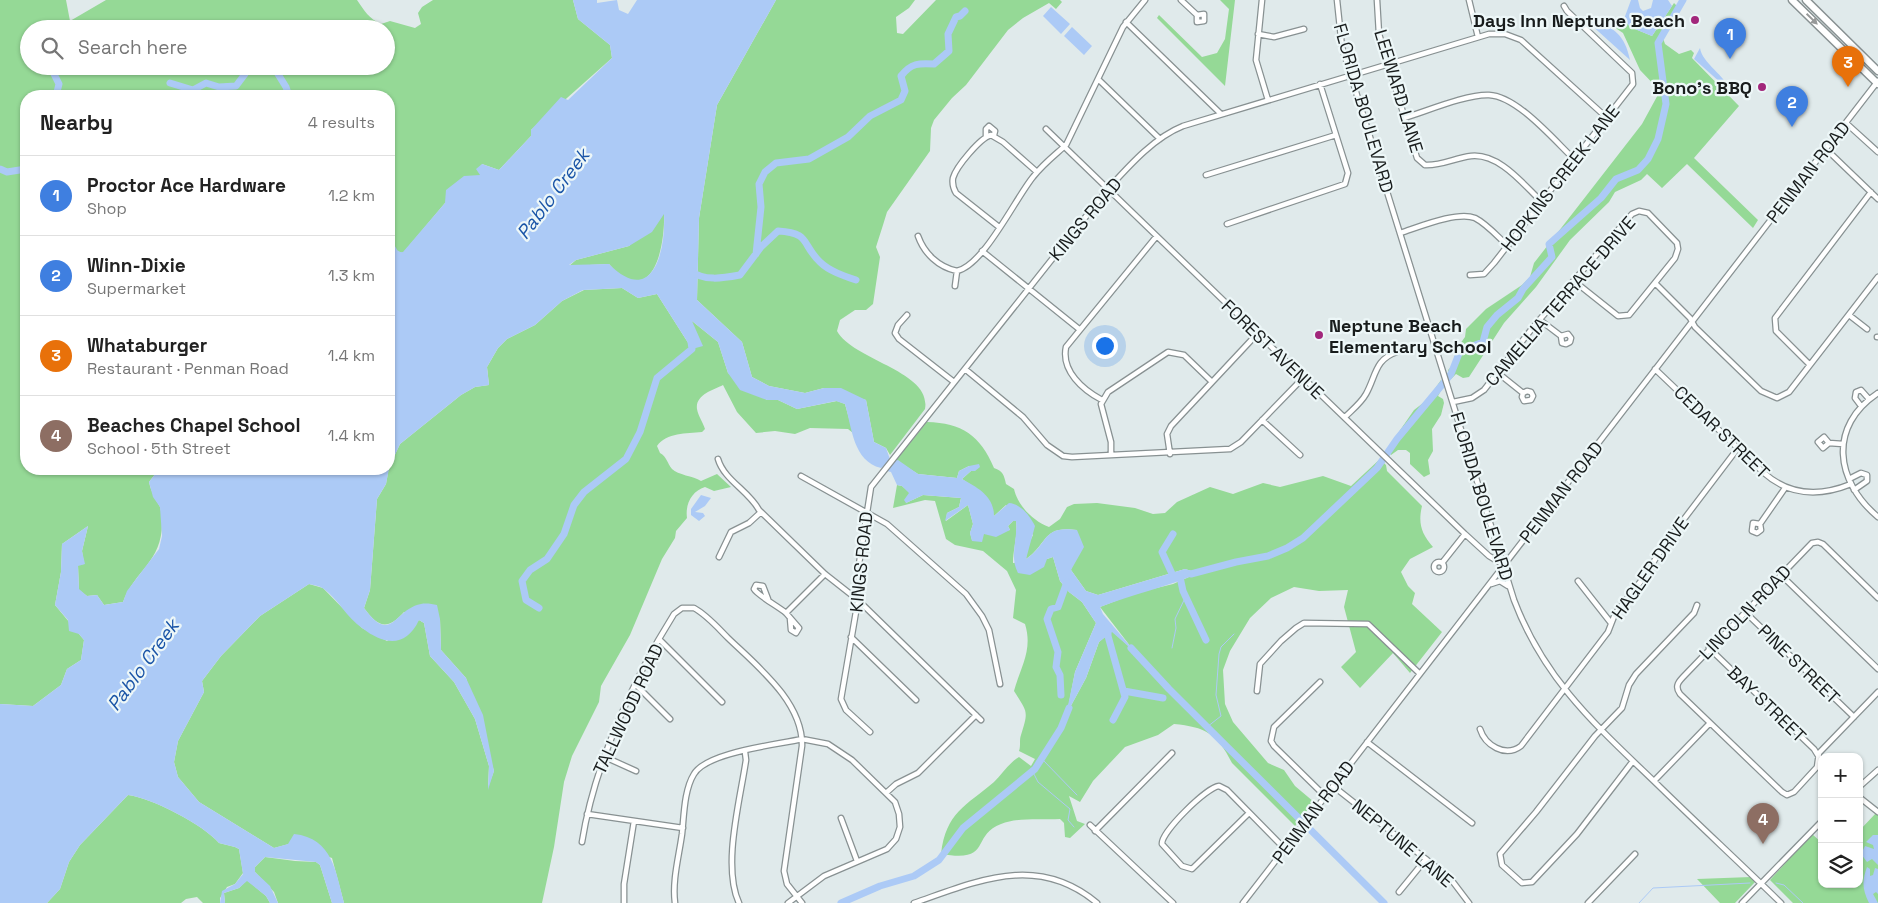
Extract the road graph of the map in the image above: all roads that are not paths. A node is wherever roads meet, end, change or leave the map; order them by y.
1 (1145, 0) edge
2 (1181, 0) edge
3 (1262, 0) edge
4 (1337, 0) edge
5 (1377, 0) edge
6 (1469, 0) edge
7 (1792, 0) edge
8 (1806, 0) edge
9 (1564, 6) dead end
10 (1197, 15) dead end
11 (1126, 22) junction
12 (1304, 30) dead end
13 (1258, 34) junction
14 (1478, 37) junction
15 (1388, 64) junction
16 (1878, 71) edge
17 (1350, 74) junction
18 (1099, 80) junction
19 (1877, 82) edge
20 (1320, 84) junction
21 (1268, 100) junction
22 (1221, 114) junction
23 (1606, 117) junction
24 (1404, 118) junction
25 (1846, 123) junction
26 (1046, 129) dead end
27 (994, 135) junction
28 (1336, 135) junction
29 (986, 137) junction
30 (1160, 139) junction
31 (1064, 147) junction
32 (1826, 149) junction
33 (1878, 152) edge
34 (1574, 159) junction
35 (1037, 172) junction
36 (1206, 175) dead end
37 (1107, 190) junction
38 (1871, 192) junction
39 (1878, 199) edge
40 (1541, 201) junction
41 (1227, 224) dead end
42 (1000, 227) junction
43 (1400, 233) junction
44 (918, 236) dead end
45 (1156, 237) junction
46 (1508, 246) junction
47 (982, 251) junction
48 (956, 271) junction
49 (1470, 275) dead end
50 (1878, 277) edge
51 (1574, 281) junction
52 (1655, 283) junction
53 (955, 286) dead end
54 (1028, 288) junction
55 (907, 315) dead end
56 (1849, 315) junction
57 (1540, 320) junction
58 (1692, 322) junction
59 (1079, 329) junction
60 (1867, 329) dead end
61 (1257, 334) junction
62 (1562, 336) dead end
63 (1397, 352) dead end
64 (1810, 365) junction
65 (965, 369) junction
66 (1655, 369) junction
67 (1498, 373) junction
68 (1302, 378) junction
69 (1211, 381) junction
70 (954, 382) junction
71 (1523, 393) dead end
72 (1878, 393) edge
73 (1869, 399) junction
74 (1102, 400) junction
75 (1453, 402) junction
76 (1861, 406) junction
77 (1345, 418) junction
78 (1262, 420) junction
79 (1829, 443) dead end
80 (1843, 444) junction
81 (1738, 448) junction
82 (1170, 454) junction
83 (1111, 455) junction
84 (1300, 455) dead end
85 (718, 459) dead end
86 (800, 476) dead end
87 (1850, 481) junction
88 (1785, 488) junction
89 (1854, 490) junction
90 (761, 512) junction
91 (866, 512) junction
92 (1878, 517) edge
93 (1760, 524) dead end
94 (1465, 534) junction
95 (719, 557) dead end
96 (1442, 563) dead end
97 (1504, 565) junction
98 (825, 574) junction
99 (1781, 575) junction
100 (1578, 581) dead end
101 (1486, 588) junction
102 (1510, 589) junction
103 (1878, 598) edge
104 (768, 599) dead end
105 (858, 600) junction
106 (1697, 605) dead end
107 (1745, 612) junction
108 (786, 613) junction
109 (790, 618) dead end
110 (1611, 623) junction
111 (852, 637) junction
112 (660, 640) junction
113 (1709, 648) junction
114 (1878, 669) edge
115 (1420, 674) junction
116 (1320, 682) dead end
117 (635, 684) junction
118 (1000, 684) dead end
119 (1563, 689) junction
120 (1257, 691) dead end
121 (1878, 692) edge
122 (916, 700) dead end
123 (722, 702) dead end
124 (976, 715) junction
125 (1854, 717) junction
126 (670, 719) dead end
127 (981, 720) dead end
128 (1710, 723) junction
129 (1480, 730) dead end
130 (1601, 730) junction
131 (870, 732) dead end
132 (802, 739) junction
133 (1367, 742) junction
134 (745, 752) junction
135 (1172, 752) dead end
136 (1820, 753) edge
137 (606, 757) junction
138 (1818, 757) joint
139 (1633, 761) junction
140 (636, 770) dead end
141 (1878, 770) edge
142 (1654, 781) junction
143 (1863, 783) edge
144 (1333, 786) junction
145 (886, 793) junction
146 (1325, 796) junction
147 (1860, 798) edge
148 (1878, 812) edge
149 (1249, 813) junction
150 (587, 814) junction
151 (841, 818) dead end
152 (634, 822) junction
153 (1472, 823) dead end
154 (1090, 825) dead end
155 (1818, 825) edge
156 (683, 828) junction
157 (1095, 831) junction
158 (582, 842) dead end
159 (1285, 849) junction
160 (1635, 854) dead end
161 (1426, 859) junction
162 (857, 861) junction
163 (1760, 883) junction
164 (1399, 892) dead end
165 (796, 896) junction
166 (624, 903) edge
167 (675, 903) edge
168 (739, 903) edge
169 (788, 903) edge
170 (802, 903) edge
171 (914, 903) edge
172 (1097, 903) edge
173 (1173, 903) edge
174 (1243, 903) edge
175 (1469, 903) edge
176 (1588, 903) edge
177 (1742, 903) edge
178 (1781, 903) edge

1 - 11 street
2 - 10 street
3 - 13 street
4 - 17 street, FLORIDA BOULEVARD
5 - 15 street, LEEWARD LANE
6 - 14 street
7 -> 19 highway
8 - 16 highway
9 - 23 street, HOPKINS CREEK LANE
11 - 18 street
11 - 22 street
12 - 13 street
13 - 21 street
14 - 15 street, KINGS ROAD
14 - 23 street, KINGS ROAD
15 - 17 street, KINGS ROAD
15 - 24 street, LEEWARD LANE
17 - 20 street, KINGS ROAD
17 - 43 street, FLORIDA BOULEVARD
18 - 30 street
18 - 31 street
19 - 25 street, PENMAN ROAD
20 - 21 street, KINGS ROAD
20 - 28 street
21 - 22 street, KINGS ROAD
22 - 30 street, KINGS ROAD
23 - 34 street, HOPKINS CREEK LANE
24 - 34 street
24 - 40 street, LEEWARD LANE
25 - 32 street, PENMAN ROAD
25 - 33 street
26 - 31 street, FOREST AVENUE
27 - 29 street
27 - 29 street
27 - 35 street
28 - 36 street
28 - 41 street
29 - 42 street
30 - 37 street, KINGS ROAD
31 - 35 street
31 - 37 street, FOREST AVENUE
32 - 38 street
32 - 58 street, PENMAN ROAD
34 - 40 street, HOPKINS CREEK LANE
35 - 42 street
37 - 45 street, FOREST AVENUE
37 - 54 street, KINGS ROAD
38 - 39 street
38 - 64 street
40 - 46 street, HOPKINS CREEK LANE
42 - 47 street
43 - 46 street
43 - 75 street, FLORIDA BOULEVARD
44 - 48 street
45 - 59 street
45 - 61 street, FOREST AVENUE
46 - 49 street, HOPKINS CREEK LANE
47 - 48 street
47 - 54 street
48 - 53 street
50 - 56 street
51 - 52 street
51 - 52 street, CAMELLIA TERRACE DRIVE
51 - 57 street, CAMELLIA TERRACE DRIVE
52 - 58 street
54 - 59 street
54 - 65 street, KINGS ROAD
55 - 70 street
56 - 60 street
56 - 64 street
57 - 62 street
57 - 67 street, CAMELLIA TERRACE DRIVE
58 - 64 street
58 - 66 street, PENMAN ROAD
59 - 74 street
61 - 68 street, FOREST AVENUE
61 - 69 street
63 - 77 street
65 - 70 street, KINGS ROAD
65 - 83 street
66 - 81 street, CEDAR STREET
66 - 97 street, PENMAN ROAD
67 - 71 street
67 - 75 street, CAMELLIA TERRACE DRIVE
68 - 77 street, FOREST AVENUE
68 - 78 street
69 - 74 street
69 - 82 street
70 - 91 street, KINGS ROAD
72 - 73 street
73 - 76 street
73 - 76 street
74 - 83 street
75 - 97 street, FLORIDA BOULEVARD
76 - 80 street
77 - 94 street, FOREST AVENUE
78 - 82 street
78 - 84 street
79 - 80 street
80 - 87 street
81 - 88 street, CEDAR STREET
81 - 110 street, HAGLER DRIVE
82 - 83 street
85 - 90 street
86 - 91 street
87 - 88 street, CEDAR STREET
87 - 89 street
87 - 89 street, CEDAR STREET
88 - 93 street
89 - 92 street
90 - 95 street
90 - 98 street
91 - 105 street, KINGS ROAD
91 - 118 street
94 - 96 street
94 - 97 street, FOREST AVENUE
97 - 101 street, PENMAN ROAD
97 - 102 street, FLORIDA BOULEVARD
98 - 105 street
98 - 108 street
99 - 103 street, LINCOLN ROAD
99 - 107 street, LINCOLN ROAD
99 - 114 street
100 - 110 street
101 - 102 street
101 - 115 street, PENMAN ROAD
102 - 119 street, FLORIDA BOULEVARD
104 - 108 street
105 - 111 street, KINGS ROAD
105 - 124 street
106 - 130 street
107 - 113 street, LINCOLN ROAD
107 - 125 street, PINE STREET
108 - 109 street
110 - 119 street, HAGLER DRIVE
111 - 122 street
111 - 131 street, KINGS ROAD
112 - 117 street, TALLWOOD ROAD
112 - 123 street
112 - 132 street, TALLWOOD ROAD
113 - 128 street, LINCOLN ROAD
113 - 138 street, BAY STREET
115 - 120 street
115 - 133 street, PENMAN ROAD
116 - 146 street
117 - 126 street
117 - 137 street, TALLWOOD ROAD
119 - 129 street, HAGLER DRIVE
119 - 130 street, FLORIDA BOULEVARD
121 - 125 street
124 - 127 street
124 - 145 street
125 - 136 street
128 - 138 street
128 - 142 street
130 - 139 street, FLORIDA BOULEVARD
130 - 139 street
132 - 134 street
132 - 145 street
132 - 165 street, TALLWOOD ROAD
133 - 144 street, PENMAN ROAD
133 - 153 street
134 - 156 street
134 - 168 street
135 - 157 street
137 - 140 street
137 - 150 street, TALLWOOD ROAD
139 - 142 street, FLORIDA BOULEVARD
141 - 143 street
142 - 163 street, FLORIDA BOULEVARD
144 - 146 street, PENMAN ROAD
144 - 161 street, NEPTUNE LANE
145 - 162 street
146 - 159 street, PENMAN ROAD
147 - 148 street
149 - 149 street
149 - 159 street
150 - 152 street
150 - 158 street, TALLWOOD ROAD
151 - 162 street
152 - 156 street
152 - 166 street
154 - 157 street
155 - 163 street
156 - 167 street
157 - 173 street
159 - 174 street, PENMAN ROAD
160 - 176 street
161 - 164 street
161 - 175 street, NEPTUNE LANE
162 - 165 street
163 - 177 street
163 - 178 street, FLORIDA BOULEVARD
165 - 169 street
165 - 170 street, TALLWOOD ROAD
171 - 172 street

